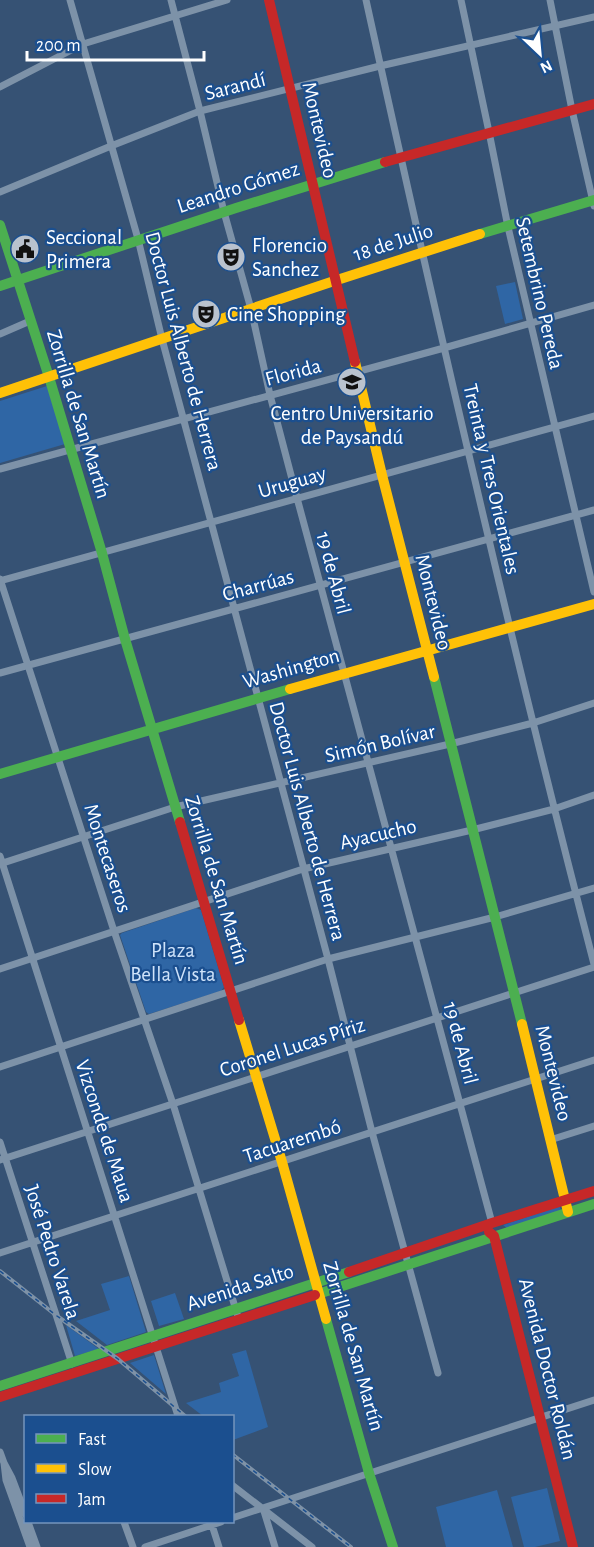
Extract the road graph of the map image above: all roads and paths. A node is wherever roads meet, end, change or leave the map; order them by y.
1 (70, 0) edge
2 (171, 0) edge
3 (227, 0) edge
4 (269, 0) edge
5 (366, 0) edge
6 (461, 0) edge
7 (550, 0) edge
8 (175, 15) junction
9 (594, 17) edge
10 (555, 27) junction
11 (83, 45) junction
12 (472, 46) junction
13 (380, 66) junction
14 (0, 87) edge
15 (290, 89) junction
16 (594, 104) edge
17 (572, 110) junction
18 (200, 111) junction
19 (489, 132) junction
20 (111, 146) junction
21 (400, 157) junction
22 (312, 183) junction
23 (0, 192) edge
24 (594, 202) edge
25 (224, 212) junction
26 (0, 225) edge
27 (508, 227) junction
28 (138, 239) junction
29 (422, 252) junction
30 (17, 280) junction
31 (334, 280) junction
32 (0, 286) edge
33 (594, 305) edge
34 (251, 309) junction
35 (30, 321) junction
36 (531, 323) junction
37 (0, 334) edge
38 (162, 338) junction
39 (444, 348) junction
40 (356, 371) junction
41 (49, 377) junction
42 (0, 393) edge
43 (270, 395) junction
44 (594, 416) edge
45 (184, 419) junction
46 (555, 427) junction
47 (71, 450) junction
48 (468, 451) junction
49 (0, 469) edge
50 (381, 475) junction
51 (297, 498) junction
52 (594, 510) edge
53 (575, 515) junction
54 (212, 522) junction
55 (488, 539) junction
56 (102, 553) junction
57 (404, 562) junction
58 (0, 580) edge
59 (321, 585) junction
60 (594, 592) edge
61 (594, 604) edge
62 (235, 609) junction
63 (510, 628) junction
64 (125, 639) junction
65 (426, 651) junction
66 (27, 666) junction
67 (0, 673) edge
68 (344, 674) junction
69 (258, 698) junction
70 (594, 703) edge
71 (533, 723) junction
72 (152, 729) junction
73 (450, 744) junction
74 (58, 757) junction
75 (368, 763) junction
76 (0, 774) edge
77 (281, 783) junction
78 (594, 795) edge
79 (175, 807) junction
80 (554, 809) junction
81 (472, 830) junction
82 (83, 836) junction
83 (391, 848) junction
84 (1, 861) edge
85 (303, 868) junction
86 (594, 888) edge
87 (576, 894) junction
88 (202, 902) junction
89 (495, 917) junction
90 (114, 931) junction
91 (416, 937) junction
92 (33, 958) junction
93 (328, 959) junction
94 (594, 966) edge
95 (0, 969) edge
96 (230, 992) junction
97 (514, 992) junction
98 (437, 1017) junction
99 (144, 1020) junction
100 (350, 1045) junction
101 (61, 1047) junction
102 (594, 1060) edge
103 (0, 1068) edge
104 (256, 1076) junction
105 (535, 1079) junction
106 (173, 1104) junction
107 (460, 1104) junction
108 (594, 1126) edge
109 (88, 1131) junction
110 (372, 1132) junction
111 (550, 1140) junction
112 (0, 1142) edge
113 (3, 1159) edge
114 (282, 1162) junction
115 (200, 1189) junction
116 (594, 1191) edge
117 (564, 1200) junction
118 (594, 1204) edge
119 (568, 1212) junction
120 (115, 1216) junction
121 (487, 1225) junction
122 (499, 1235) junction
123 (448, 1239) junction
124 (33, 1243) junction
125 (451, 1251) junction
126 (0, 1253) edge
127 (404, 1253) junction
128 (408, 1265) junction
129 (316, 1282) junction
130 (320, 1294) junction
131 (237, 1314) junction
132 (155, 1341) junction
133 (73, 1368) junction
134 (438, 1373) dead end
135 (0, 1386) edge
136 (0, 1397) edge
137 (594, 1400) edge
138 (178, 1415) edge
139 (541, 1418) junction
140 (0, 1452) edge
141 (4, 1463) junction
142 (369, 1473) junction
143 (234, 1486) edge
144 (263, 1508) junction
145 (24, 1510) edge
146 (234, 1517) edge
147 (29, 1523) edge
148 (125, 1523) edge
149 (212, 1523) edge
150 (30, 1547) edge
151 (37, 1547) edge
152 (133, 1547) edge
153 (145, 1547) edge
154 (219, 1547) edge
155 (275, 1547) edge
156 (312, 1547) edge
157 (393, 1547) edge
158 (573, 1547) edge

1 - 11 street, Doctor Luis Alberto de Herrera
2 - 8 street, 19 de Abril
3 - 8 street
4 - 15 street, Montevideo
5 - 13 street, Treinta y Tres Orientales
6 - 12 street, Setembrino Pereda
7 - 10 street
8 - 11 street
8 - 18 street, 19 de Abril
9 - 10 street, Sarandí
10 - 12 street, Sarandí
10 - 17 street
11 - 14 street
11 - 20 street, Doctor Luis Alberto de Herrera
12 - 13 street, Sarandí
12 - 19 street, Setembrino Pereda
13 - 15 street, Sarandí
13 - 21 street, Treinta y Tres Orientales
15 - 18 street, Sarandí
15 - 22 street, Montevideo
16 - 17 street, Leandro Gómez
17 - 19 street, Leandro Gómez
17 - 24 street
18 - 20 street, Sarandí
18 - 25 street, 19 de Abril
19 - 21 street, Leandro Gómez
19 - 27 street, Setembrino Pereda
20 - 23 street, Sarandí
20 - 28 street, Doctor Luis Alberto de Herrera
21 - 22 street, Leandro Gómez
21 - 29 street, Treinta y Tres Orientales
22 - 25 street, Leandro Gómez
22 - 31 street, Montevideo
24 - 27 street, 18 de Julio
25 - 28 street, Leandro Gómez
25 - 34 street, 19 de Abril
26 - 30 street, Zorrilla de San Martín
27 - 29 street, 18 de Julio
27 - 36 street, Setembrino Pereda
28 - 30 street, Leandro Gómez
28 - 38 street, Doctor Luis Alberto de Herrera
29 - 31 street, 18 de Julio
29 - 39 street, Treinta y Tres Orientales
30 - 32 street, Leandro Gómez
30 - 35 street, Zorrilla de San Martín
31 - 34 street, 18 de Julio
31 - 40 street, Montevideo
33 - 36 street, Florida
34 - 38 street, 18 de Julio
34 - 43 street, 19 de Abril
35 - 37 street
35 - 41 street, Zorrilla de San Martín
36 - 39 street, Florida
36 - 46 street, Setembrino Pereda
38 - 41 street, 18 de Julio
38 - 45 street, Doctor Luis Alberto de Herrera
39 - 40 street, Florida
39 - 48 street, Treinta y Tres Orientales
40 - 43 street, Florida
40 - 50 street, Montevideo
41 - 42 street, 18 de Julio
41 - 47 street, Zorrilla de San Martín
43 - 45 street, Florida
43 - 51 street, 19 de Abril
44 - 46 street, Uruguay
45 - 47 street, Florida
45 - 54 street, Doctor Luis Alberto de Herrera
46 - 48 street, Uruguay
46 - 53 street, Setembrino Pereda
47 - 49 street, Florida
47 - 56 street, Zorrilla de San Martín
48 - 50 street, Uruguay
48 - 55 street, Treinta y Tres Orientales
50 - 51 street, Uruguay
50 - 57 street, Montevideo
51 - 54 street, Uruguay
51 - 59 street, 19 de Abril
52 - 53 street, Charrúas
53 - 55 street, Charrúas
53 - 60 street, Setembrino Pereda
54 - 56 street, Uruguay
54 - 62 street, Doctor Luis Alberto de Herrera
55 - 57 street, Charrúas
55 - 63 street, Treinta y Tres Orientales
56 - 58 street, Uruguay
56 - 64 street, Zorrilla de San Martín
57 - 59 street, Charrúas
57 - 65 street, Montevideo
58 - 66 street, Montecaseros
59 - 62 street, Charrúas
59 - 68 street, 19 de Abril
61 - 63 street, Washington
62 - 64 street, Charrúas
62 - 69 street, Doctor Luis Alberto de Herrera
63 - 65 street, Washington
63 - 71 street, Treinta y Tres Orientales
64 - 66 street, Charrúas
64 - 72 street, Zorrilla de San Martín
65 - 68 street, Washington
65 - 73 street, Montevideo
66 - 67 street, Charrúas
66 - 74 street, Montecaseros
68 - 69 street, Washington
68 - 75 street, 19 de Abril
69 - 72 street, Washington
69 - 77 street, Doctor Luis Alberto de Herrera
70 - 71 street, Simón Bolívar
71 - 73 street, Simón Bolívar
71 - 80 street, Treinta y Tres Orientales
72 - 74 street, Washington
72 - 79 street, Zorrilla de San Martín
73 - 75 street, Simón Bolívar
73 - 81 street, Montevideo
74 - 76 street, Washington
74 - 82 street, Montecaseros
75 - 77 street, Simón Bolívar
75 - 83 street, 19 de Abril
77 - 79 street, Simón Bolívar
77 - 85 street, Doctor Luis Alberto de Herrera
78 - 80 street, Ayacucho
79 - 82 street, Simón Bolívar
79 - 88 street, Zorrilla de San Martín
80 - 81 street, Ayacucho
80 - 87 street, Treinta y Tres Orientales
81 - 83 street, Ayacucho
81 - 89 street, Montevideo
82 - 84 street, Simón Bolívar
82 - 90 street, Montecaseros
83 - 85 street, Ayacucho
83 - 91 street, 19 de Abril
84 - 92 street, Vizconde de Maua
85 - 88 street, Ayacucho
85 - 93 street, Doctor Luis Alberto de Herrera
86 - 87 street
87 - 89 street
87 - 94 street, Treinta y Tres Orientales
88 - 90 street, Ayacucho
88 - 96 street, Zorrilla de San Martín
89 - 91 street
89 - 97 street, Montevideo
90 - 92 street, Ayacucho
90 - 99 street, Montecaseros
91 - 93 street
91 - 98 street, 19 de Abril
92 - 95 street, Ayacucho
92 - 101 street, Vizconde de Maua
93 - 96 street
93 - 100 street, Doctor Luis Alberto de Herrera
94 - 97 street, Coronel Lucas Píriz
96 - 99 street
96 - 104 street, Zorrilla de San Martín
97 - 98 street, Coronel Lucas Píriz
97 - 105 street, Montevideo
98 - 100 street, Coronel Lucas Píriz
98 - 107 street, 19 de Abril
99 - 101 street
99 - 106 street, Montecaseros
100 - 104 street, Coronel Lucas Píriz
100 - 110 street, Doctor Luis Alberto de Herrera
101 - 103 street
101 - 109 street, Vizconde de Maua
102 - 105 street, Tacuarembó
104 - 106 street, Coronel Lucas Píriz
104 - 114 street, Zorrilla de San Martín
105 - 107 street, Tacuarembó
105 - 111 street, Montevideo
106 - 109 street, Coronel Lucas Píriz
106 - 115 street, Montecaseros
107 - 110 street, Tacuarembó
107 - 121 street, 19 de Abril
108 - 111 street
109 - 113 street, Coronel Lucas Píriz
109 - 120 street, Vizconde de Maua
110 - 114 street, Tacuarembó
110 - 127 street, Doctor Luis Alberto de Herrera
111 - 117 street, Montevideo
112 - 113 street, José Pedro Varela
113 - 124 street, José Pedro Varela
114 - 115 street, Tacuarembó
114 - 129 street, Zorrilla de San Martín
115 - 120 street, Tacuarembó
115 - 131 street, Montecaseros
116 - 117 street, Avenida Salto
117 - 119 street, Montevideo
117 - 121 street, Avenida Salto
118 - 119 street, Avenida Salto
119 - 122 street, Avenida Salto
120 - 124 street, Tacuarembó
120 - 132 street, Vizconde de Maua
121 - 122 street
121 - 123 street, Avenida Salto
122 - 125 street, Avenida Salto
122 - 139 street, Avenida Doctor Roldán
123 - 125 street
123 - 127 street, Avenida Salto
124 - 126 street, Tacuarembó
124 - 133 street, José Pedro Varela
125 - 128 street, Avenida Salto
127 - 128 street, Doctor Luis Alberto de Herrera
127 - 129 street, Avenida Salto
128 - 130 street, Avenida Salto
128 - 134 street, Doctor Luis Alberto de Herrera
129 - 130 street, Zorrilla de San Martín
129 - 131 street, Avenida Salto
130 - 131 street, Avenida Salto
130 - 142 street, Zorrilla de San Martín
131 - 132 street, Avenida Salto
132 - 133 street, Avenida Salto
132 - 138 street, Vizconde de Maua
133 - 135 street, Avenida Salto
133 - 136 street, Avenida Salto
137 - 139 street
139 - 142 street
139 - 158 street, Avenida Doctor Roldán
140 - 141 street
141 - 145 street
141 - 150 street
142 - 144 street
142 - 157 street, Zorrilla de San Martín
143 - 144 street
144 - 146 street
144 - 155 street
144 - 156 street
147 - 151 street
148 - 152 street
149 - 153 street
149 - 154 street

